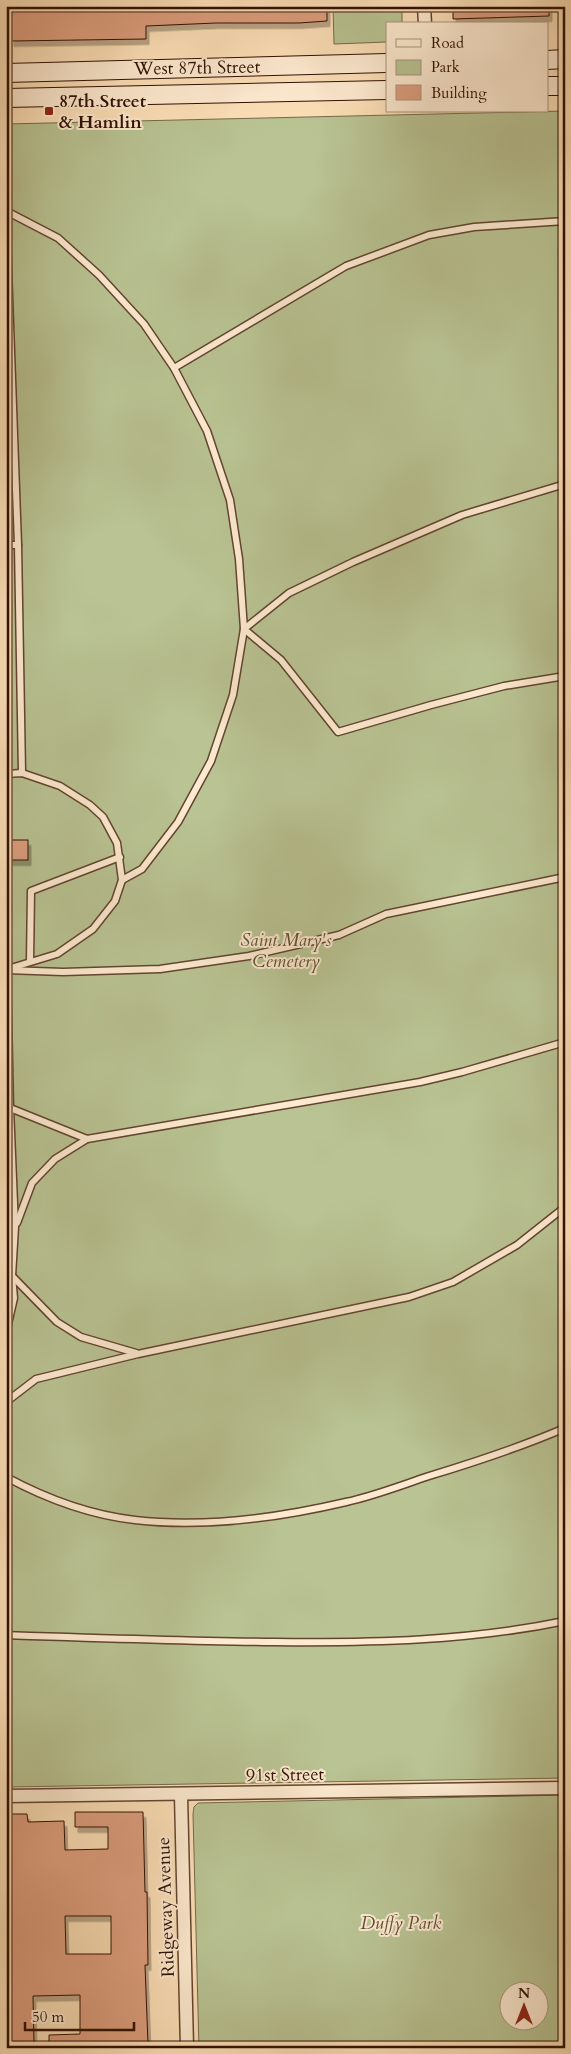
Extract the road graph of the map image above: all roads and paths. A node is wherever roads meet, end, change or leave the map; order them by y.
1 (424, 6) edge
2 (425, 22) edge
3 (565, 59) edge
4 (548, 60) edge
5 (386, 63) edge
6 (6, 73) edge
7 (548, 86) edge
8 (565, 86) edge
9 (386, 90) edge
10 (6, 98) edge
11 (6, 212) edge
12 (565, 221) edge
13 (174, 368) junction
14 (565, 484) edge
15 (6, 545) edge
16 (18, 545) junction
17 (244, 629) junction
18 (565, 676) edge
19 (22, 773) junction
20 (6, 774) edge
21 (120, 857) junction
22 (565, 877) edge
23 (122, 880) junction
24 (30, 961) junction
25 (6, 970) edge
26 (565, 1042) edge
27 (8, 1108) edge
28 (86, 1139) junction
29 (565, 1207) edge
30 (15, 1227) junction
31 (9, 1275) edge
32 (6, 1333) edge
33 (138, 1354) junction
34 (6, 1402) edge
35 (565, 1428) edge
36 (6, 1477) edge
37 (565, 1621) edge
38 (6, 1635) edge
39 (565, 1788) edge
40 (181, 1794) junction
41 (6, 1796) edge
42 (188, 2048) edge

1 - 2 street
3 - 4 main road
5 - 6 main road, West 87th Street
7 - 8 main road
9 - 10 main road, West 87th Street
11 - 13 lane
11 - 16 lane
12 - 13 lane
13 - 17 lane
14 - 17 lane
15 - 16 lane
16 - 19 lane
17 - 18 lane
17 - 23 lane
19 - 20 lane
19 - 21 lane
21 - 23 lane
21 - 24 lane
22 - 25 lane
23 - 24 lane
24 - 25 lane
25 - 27 lane
26 - 28 lane
27 - 28 lane
27 - 30 lane
28 - 30 lane
29 - 33 lane
30 - 31 lane
31 - 32 lane
31 - 33 lane
33 - 34 lane
35 - 36 lane
37 - 38 lane
39 - 40 street, 91st Street
40 - 41 street, 91st Street
40 - 42 street, Ridgeway Avenue

